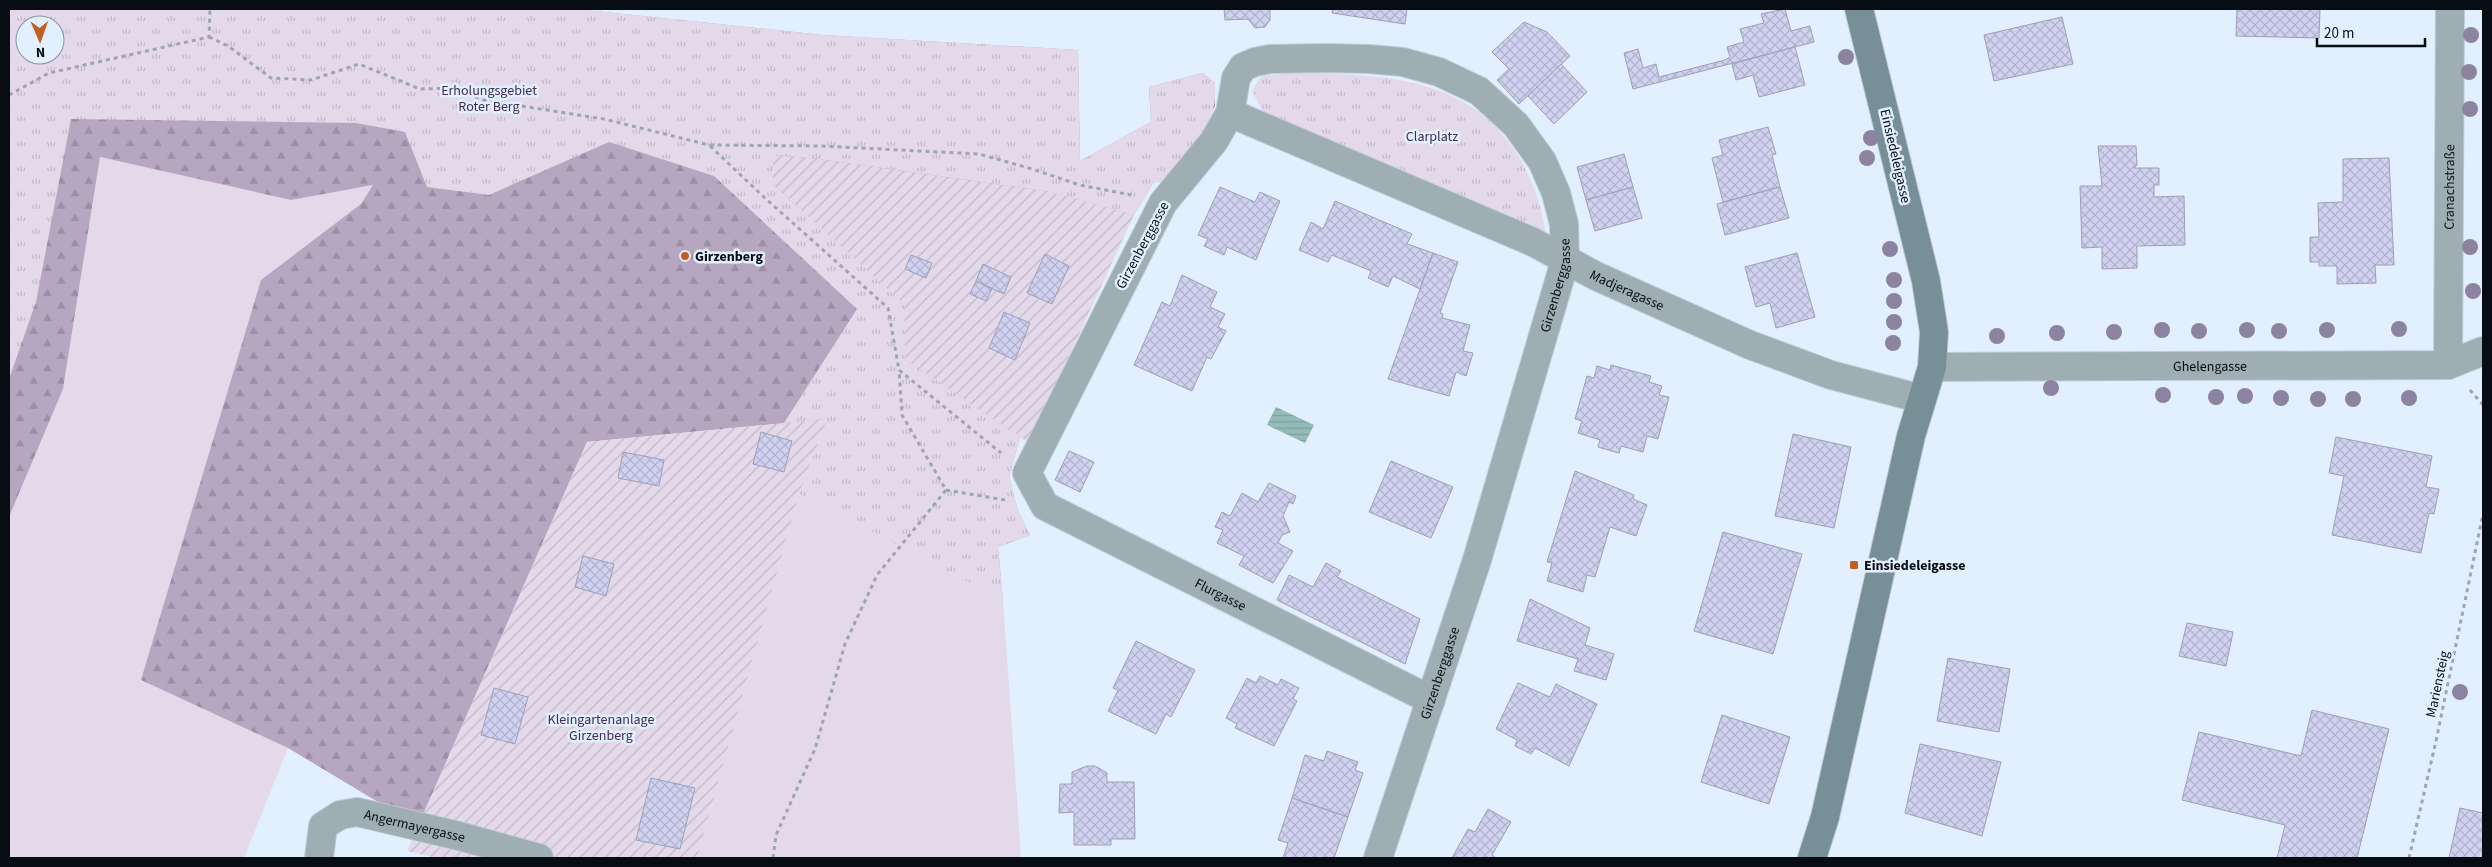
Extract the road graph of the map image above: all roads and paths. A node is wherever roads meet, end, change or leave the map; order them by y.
1 (210, 9) edge
2 (1859, 9) edge
3 (2450, 9) edge
4 (208, 37) junction
5 (9, 95) edge
6 (1230, 113) junction
7 (709, 145) junction
8 (1163, 203) junction
9 (1564, 261) junction
10 (2483, 351) edge
11 (2448, 365) junction
12 (1932, 367) junction
13 (899, 370) junction
14 (1922, 399) junction
15 (1027, 473) junction
16 (946, 490) junction
17 (1045, 506) junction
18 (2483, 514) edge
19 (1431, 700) junction
20 (319, 858) edge
21 (539, 858) edge
22 (773, 858) edge
23 (1378, 858) edge
24 (1812, 858) edge
25 (2409, 858) edge

1 - 4 path
2 - 12 street, Einsiedeleigasse
3 - 11 street, Cranachstraße
4 - 5 path
4 - 7 path
6 - 8 street, Girzenberggasse
6 - 9 street, Madjeragasse
6 - 9 street, Girzenberggasse
7 - 8 path
7 - 13 path
8 - 15 street, Girzenberggasse
9 - 14 street, Madjeragasse
9 - 19 street, Girzenberggasse
10 - 11 street, Ghelengasse
11 - 12 street, Ghelengasse
12 - 14 street, Einsiedeleigasse
13 - 15 path
13 - 16 path
14 - 24 street, Einsiedeleigasse
15 - 17 street
16 - 17 path
16 - 22 path
17 - 19 street, Flurgasse
18 - 25 path, Mariensteig
19 - 23 street, Girzenberggasse
20 - 21 street, Angermayergasse

